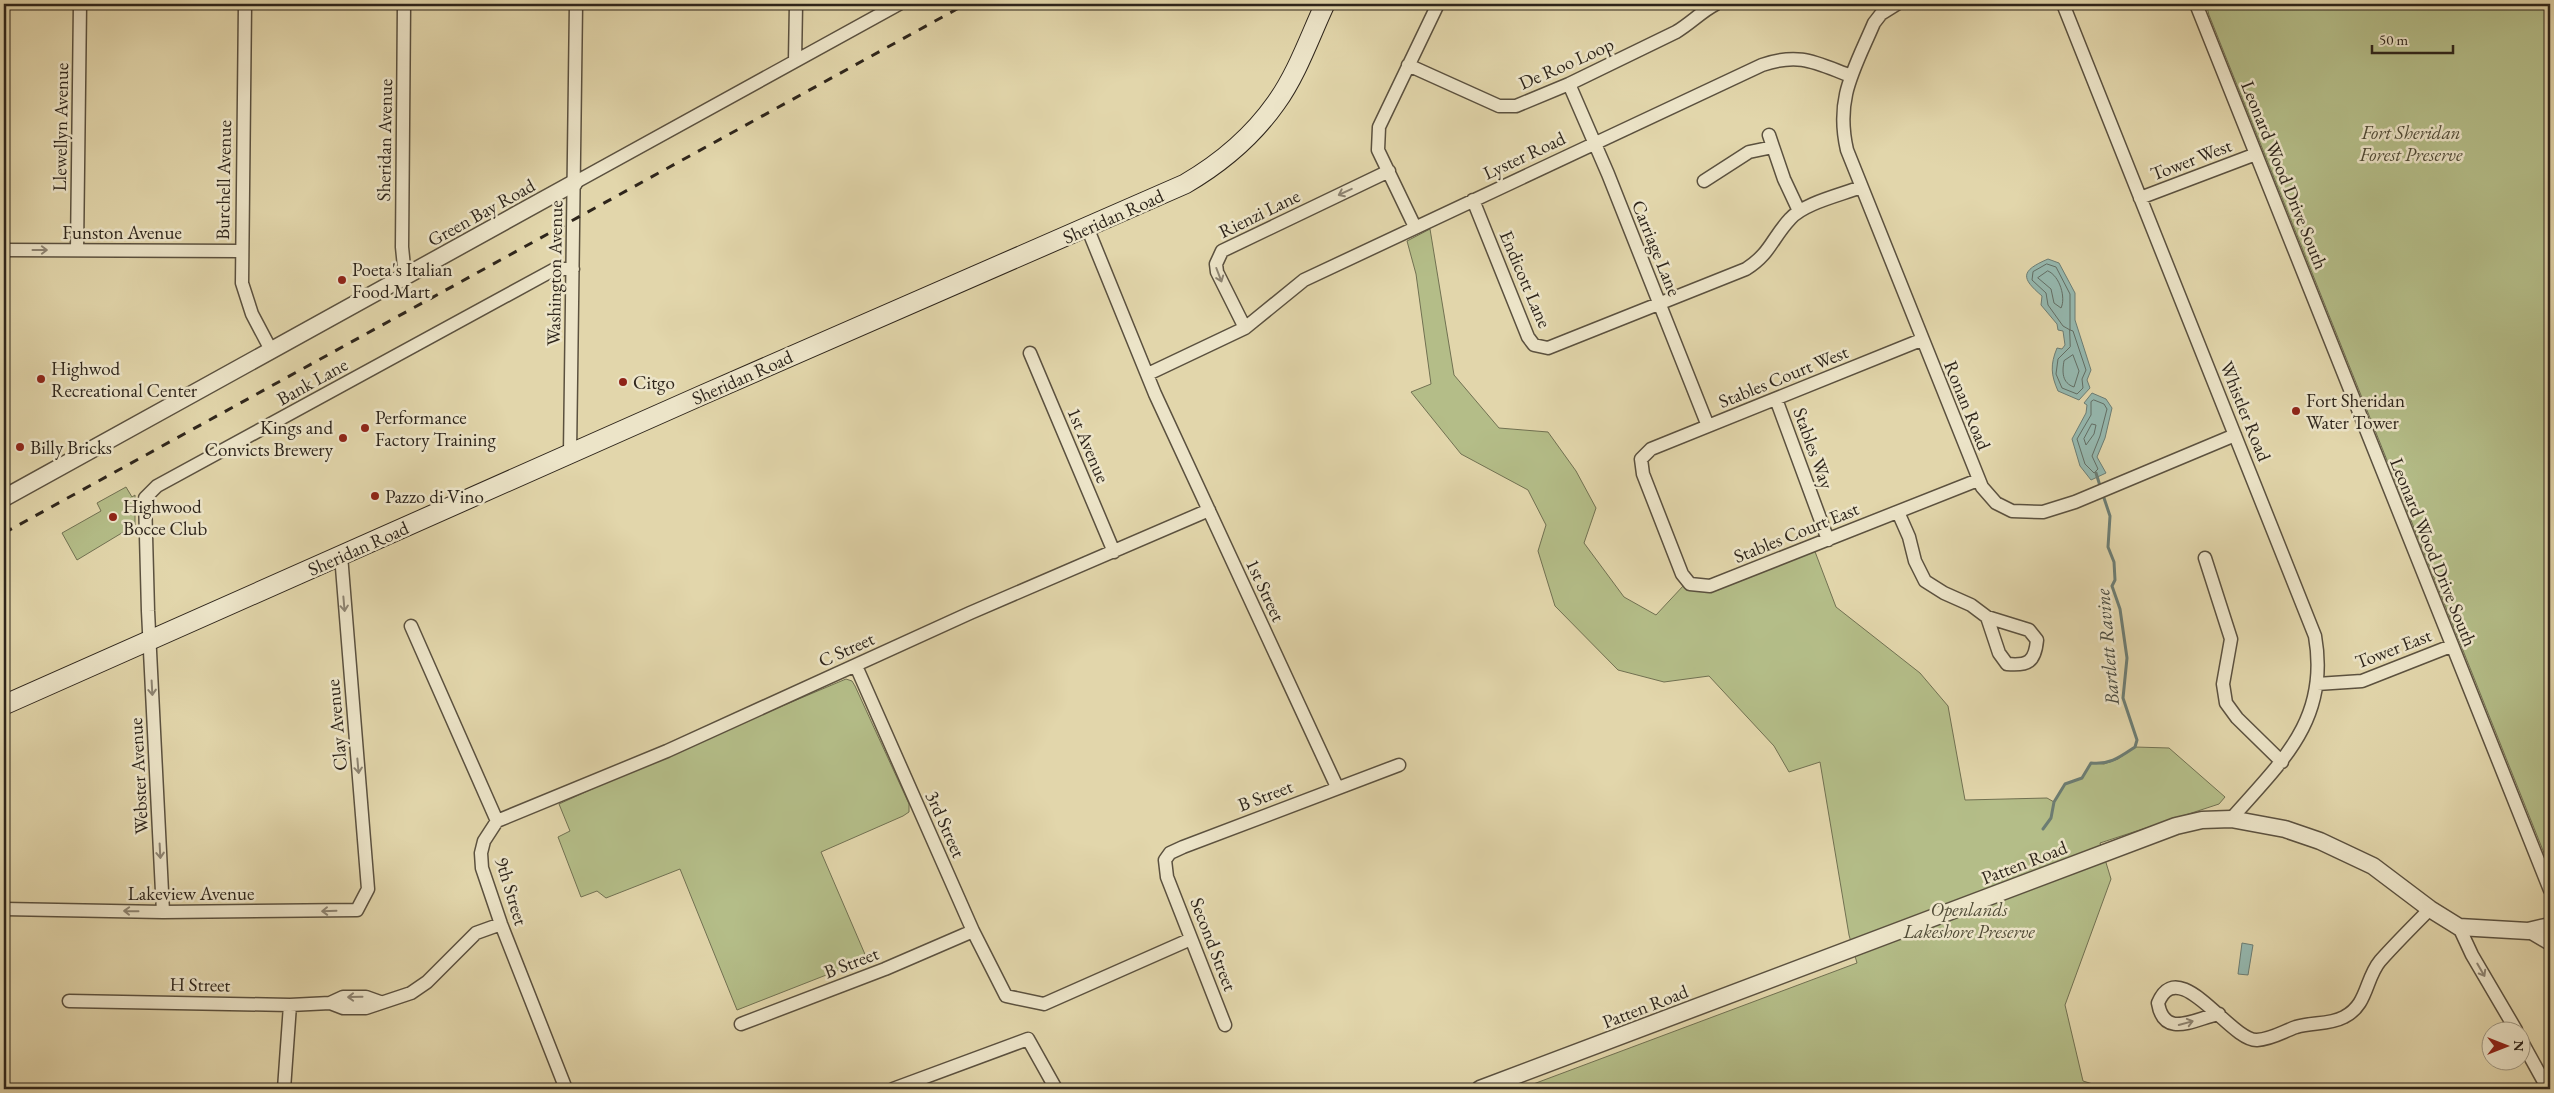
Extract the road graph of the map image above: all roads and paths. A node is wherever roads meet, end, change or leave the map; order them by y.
1 (80, 4) edge
2 (245, 4) edge
3 (404, 4) edge
4 (576, 4) edge
5 (796, 4) edge
6 (899, 4) edge
7 (1325, 4) edge
8 (1438, 4) edge
9 (1716, 4) edge
10 (1897, 4) edge
11 (2063, 4) edge
12 (2196, 4) edge
13 (1703, 7) edge
14 (795, 61) junction
15 (1408, 64) junction
16 (1851, 76) junction
17 (1569, 84) junction
18 (1594, 143) junction
19 (2256, 154) junction
20 (1388, 172) junction
21 (1704, 181) dead end
22 (574, 183) junction
23 (1861, 187) junction
24 (2140, 198) junction
25 (1473, 200) junction
26 (1799, 211) junction
27 (1415, 227) junction
28 (1087, 228) junction
29 (4, 250) edge
30 (77, 250) junction
31 (241, 251) junction
32 (572, 269) junction
33 (405, 277) junction
34 (1659, 303) junction
35 (1245, 328) junction
36 (1922, 340) junction
37 (271, 350) junction
38 (1030, 353) dead end
39 (1148, 374) junction
40 (1776, 399) junction
41 (1708, 426) junction
42 (2236, 435) junction
43 (570, 454) junction
44 (1978, 480) junction
45 (4, 498) edge
46 (1209, 510) junction
47 (1898, 512) junction
48 (1662, 521) joint
49 (1828, 540) junction
50 (1114, 552) junction
51 (341, 555) junction
52 (2204, 558) dead end
53 (1987, 617) dead end
54 (411, 626) dead end
55 (150, 640) junction
56 (2451, 646) junction
57 (856, 666) junction
58 (2318, 684) junction
59 (4, 705) edge
60 (2282, 762) junction
61 (1399, 765) dead end
62 (1336, 787) junction
63 (2231, 819) junction
64 (497, 821) junction
65 (1167, 878) joint
66 (2550, 890) edge
67 (367, 892) joint
68 (4, 909) edge
69 (2430, 909) junction
70 (163, 912) junction
71 (501, 924) junction
72 (2550, 926) edge
73 (2459, 927) junction
74 (2528, 931) junction
75 (973, 932) junction
76 (1192, 939) junction
77 (2550, 944) edge
78 (68, 1001) dead end
79 (290, 1005) junction
80 (2219, 1014) dead end
81 (2510, 1020) edge
82 (741, 1024) dead end
83 (1224, 1025) dead end
84 (2532, 1060) edge
85 (284, 1089) edge
86 (566, 1089) edge
87 (893, 1089) edge
88 (1056, 1089) edge
89 (1480, 1089) edge
90 (2548, 1089) edge

1 - 30 street, Llewellyn Avenue
2 - 31 street, Burchell Avenue
3 - 33 street, Sheridan Avenue
4 - 22 street, Washington Avenue
5 - 14 street
6 - 14 street, Green Bay Road
7 - 28 main road, Sheridan Road
8 - 15 street
9 - 13 street, De Roo Loop
10 - 16 street
11 - 24 street, Whistler Road
12 - 19 street, Leonard Wood Drive South
13 - 17 street, De Roo Loop
14 - 22 street, Green Bay Road
15 - 17 street, De Roo Loop
15 - 20 street
16 - 18 street, Lyster Road
16 - 23 street, Ronan Road
17 - 18 street, Carriage Lane
18 - 25 street, Lyster Road
18 - 34 street, Carriage Lane
19 - 24 street, Tower West
19 - 56 street, Leonard Wood Drive South
20 - 27 street
20 -> 35 street, Rienzi Lane
21 - 26 street
22 - 32 street, Washington Avenue
22 - 33 street, Green Bay Road
23 - 26 street
23 - 36 street, Ronan Road
24 - 42 street, Whistler Road
25 - 27 street, Lyster Road
25 - 34 street, Endicott Lane
26 - 34 street
27 - 35 street, Lyster Road
28 - 39 street, 1st Street
28 - 43 main road, Sheridan Road
29 -> 30 street, Funston Avenue
30 - 31 street, Funston Avenue
31 - 37 street, Burchell Avenue
32 - 43 street, Washington Avenue
32 - 55 street, Bank Lane
33 - 37 street, Green Bay Road
34 - 41 street, Carriage Lane
35 - 39 street, Lyster Road
36 - 40 street, Stables Court West
36 - 44 street, Ronan Road
37 - 45 street, Green Bay Road
38 - 50 street, 1st Avenue
39 - 46 street, 1st Street
40 - 41 street, Stables Court West
40 - 49 street, Stables Way
41 - 48 street, Stables Court West
42 - 44 street, Ronan Road
42 - 58 street, Whistler Road
43 - 51 main road, Sheridan Road
44 - 47 street, Stables Court East
46 - 50 street, C Street
46 - 62 street, 1st Street
47 - 49 street, Stables Court East
47 - 53 street
48 - 49 street, Stables Court East
50 - 57 street, C Street
51 - 55 main road, Sheridan Road
51 -> 67 street, Clay Avenue
52 - 60 street
54 - 64 street
55 - 59 main road, Sheridan Road
55 -> 70 street, Webster Avenue
56 - 58 street, Tower East
56 - 66 street, Leonard Wood Drive South
57 - 64 street, C Street
57 - 75 street, 3rd Street
58 - 60 street, Whistler Road
60 - 63 street, Whistler Road
61 - 62 street, B Street
62 - 65 street, B Street
63 - 69 street, Patten Road
63 - 89 street, Patten Road
64 - 71 street, 9th Street
65 - 76 street, Second Street
67 -> 70 street, Lakeview Avenue
70 -> 68 street, Lakeview Avenue
69 - 73 street, Patten Road
69 - 80 street
71 - 79 street, H Street
71 - 86 street, 9th Street
72 - 74 street, Patten Road
73 - 74 street, Patten Road
73 -> 81 street
74 - 77 street
75 - 76 street, 3rd Street
75 - 82 street, B Street
76 - 83 street, Second Street
78 - 79 street, H Street
79 - 85 street
84 - 90 street
87 - 88 street

